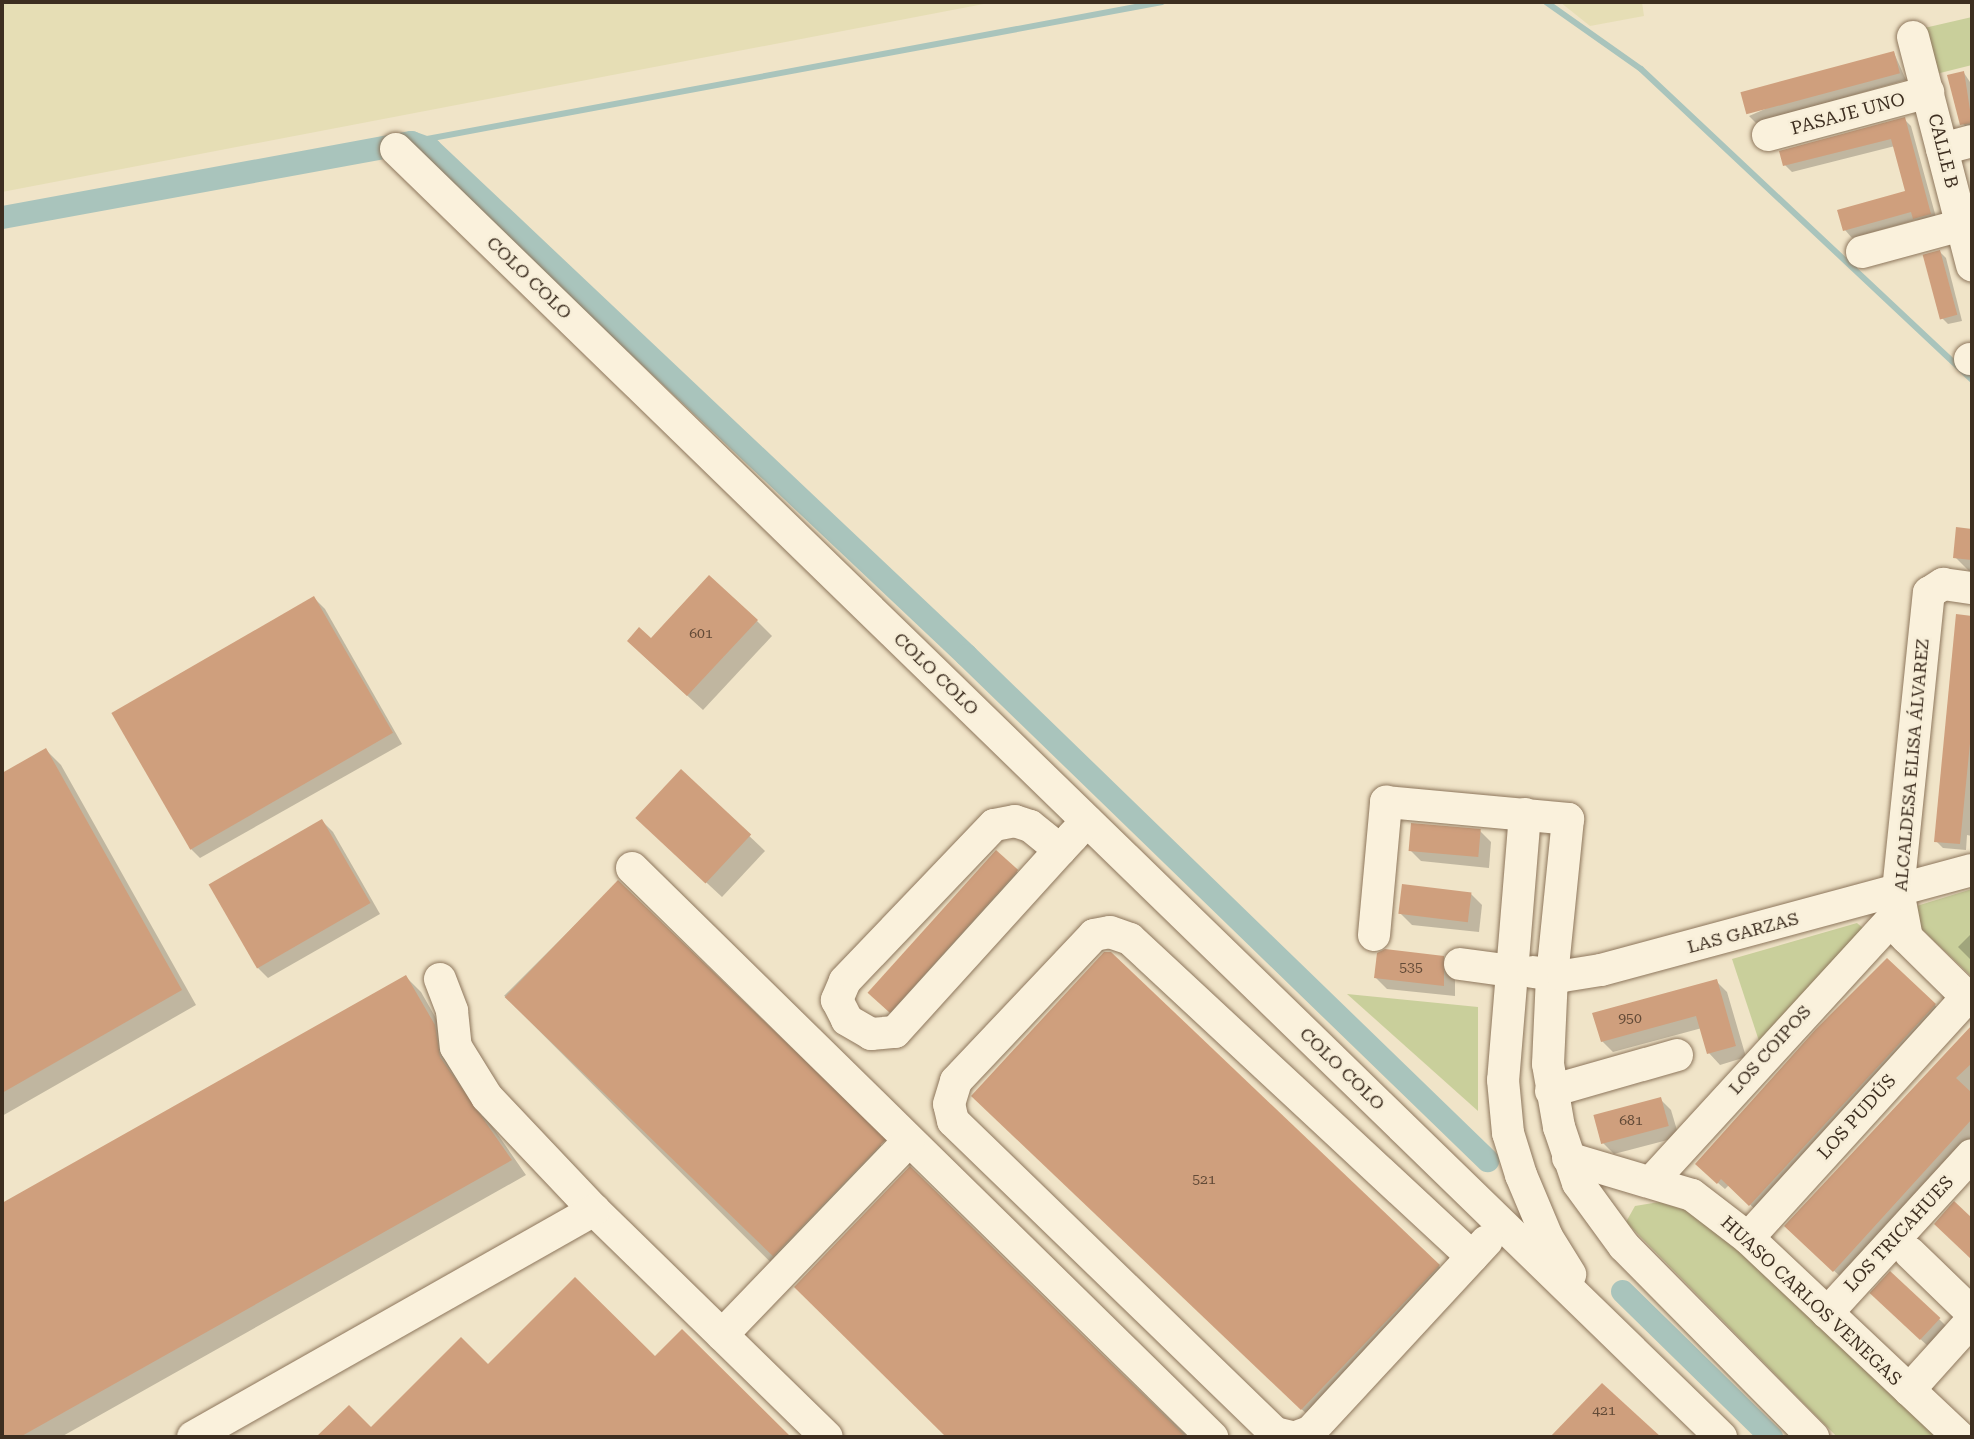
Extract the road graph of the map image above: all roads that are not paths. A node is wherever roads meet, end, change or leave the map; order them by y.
1 (1913, 37) dead end
2 (1928, 92) junction
3 (1768, 135) dead end
4 (1972, 141) edge
5 (396, 149) dead end
6 (1942, 149) junction
7 (1962, 225) junction
8 (1862, 252) dead end
9 (1972, 265) edge
10 (1972, 588) edge
11 (1525, 814) junction
12 (1087, 821) junction
13 (1060, 850) junction
14 (632, 868) dead end
15 (1972, 870) edge
16 (1891, 912) junction
17 (1374, 935) dead end
18 (1460, 964) dead end
19 (1511, 970) junction
20 (1552, 976) junction
21 (440, 979) dead end
22 (1969, 999) edge
23 (1677, 1055) dead end
24 (1551, 1091) junction
25 (909, 1141) junction
26 (1972, 1155) edge
27 (1568, 1158) junction
28 (1518, 1165) junction
29 (1653, 1181) junction
30 (1475, 1198) junction
31 (593, 1210) junction
32 (1502, 1224) junction
33 (1607, 1226) junction
34 (1748, 1238) junction
35 (1910, 1254) dead end
36 (1472, 1257) junction
37 (1826, 1313) junction
38 (1972, 1313) edge
39 (1599, 1319) junction
40 (1972, 1320) edge
41 (722, 1335) junction
42 (1909, 1390) junction
43 (193, 1437) edge
44 (827, 1437) edge
45 (1212, 1437) edge
46 (1294, 1437) edge
47 (1721, 1437) edge
48 (1813, 1437) edge
49 (1959, 1437) edge

1 - 2 street, CALLE B
2 - 3 street, PASAJE UNO
2 - 6 street, CALLE B
4 - 6 street
5 - 12 street, COLO COLO
6 - 7 street, CALLE B
7 - 8 street
7 - 9 street, CALLE B
10 - 16 street, ALCALDESA ELISA ÁLVAREZ
11 - 17 street
11 - 19 street, COLO COLO
11 - 20 street
12 - 13 street
12 - 30 street, COLO COLO
13 - 13 street
14 - 25 street
15 - 16 street, LAS GARZAS
16 - 20 street, LAS GARZAS
16 - 22 street
16 - 29 street, LOS COIPOS
18 - 19 street, LAS GARZAS
19 - 20 street, LAS GARZAS
19 - 28 street, COLO COLO
20 - 24 street
21 - 31 street
22 - 34 street, LOS PUDÚS
23 - 24 street
24 - 27 street
25 - 41 street
25 - 45 street
26 - 37 street, LOS TRICAHUES
27 - 29 street, HUASO CARLOS VENEGAS
27 - 33 street
28 - 30 street
28 - 39 street, COLO COLO
29 - 33 street
29 - 34 street, HUASO CARLOS VENEGAS
30 - 32 street, COLO COLO
31 - 41 street
31 - 43 street
32 - 36 street
32 - 39 street, COLO COLO
33 - 48 street
34 - 37 street, HUASO CARLOS VENEGAS
35 - 38 street
36 - 46 street
36 - 46 street
37 - 42 street, HUASO CARLOS VENEGAS
39 - 47 street, COLO COLO
40 - 42 street
41 - 44 street
42 - 49 street, HUASO CARLOS VENEGAS

